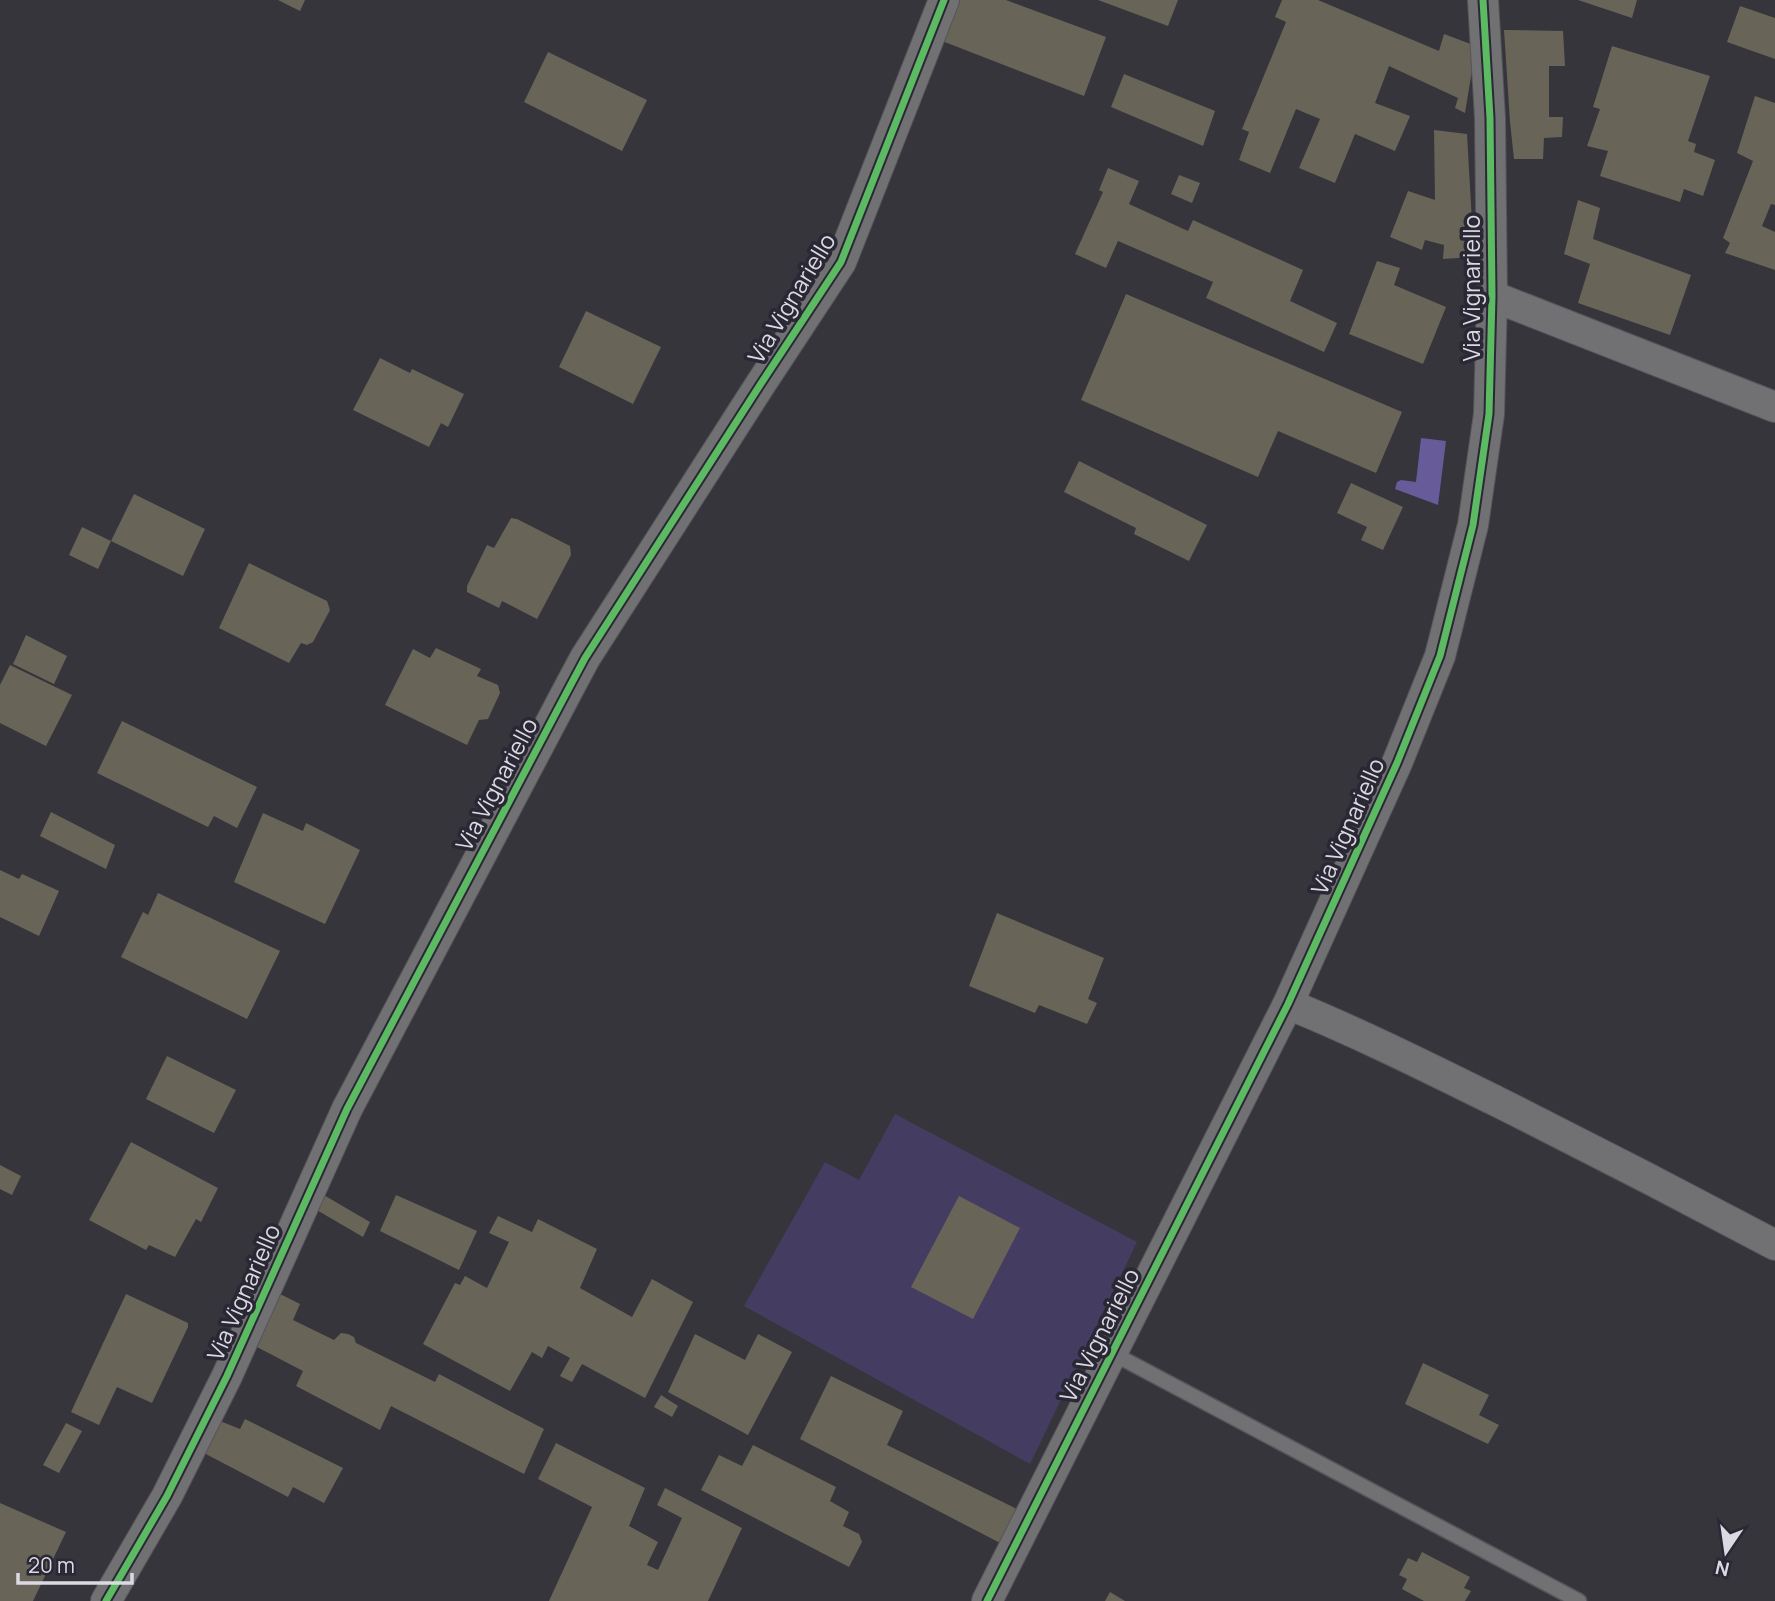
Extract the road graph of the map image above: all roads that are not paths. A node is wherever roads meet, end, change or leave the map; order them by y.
1 (944, 0) edge
2 (1483, 0) edge
3 (1492, 296) junction
4 (1775, 407) edge
5 (1288, 1004) junction
6 (1775, 1245) edge
7 (1112, 1353) junction
8 (106, 1601) edge
9 (987, 1601) edge
10 (1580, 1601) edge

1 - 8 street, Via Vignariello
2 - 3 street, Via Vignariello
3 - 4 street
3 - 5 street, Via Vignariello
5 - 6 street
5 - 7 street, Via Vignariello
7 - 9 street, Via Vignariello
7 - 10 lane

